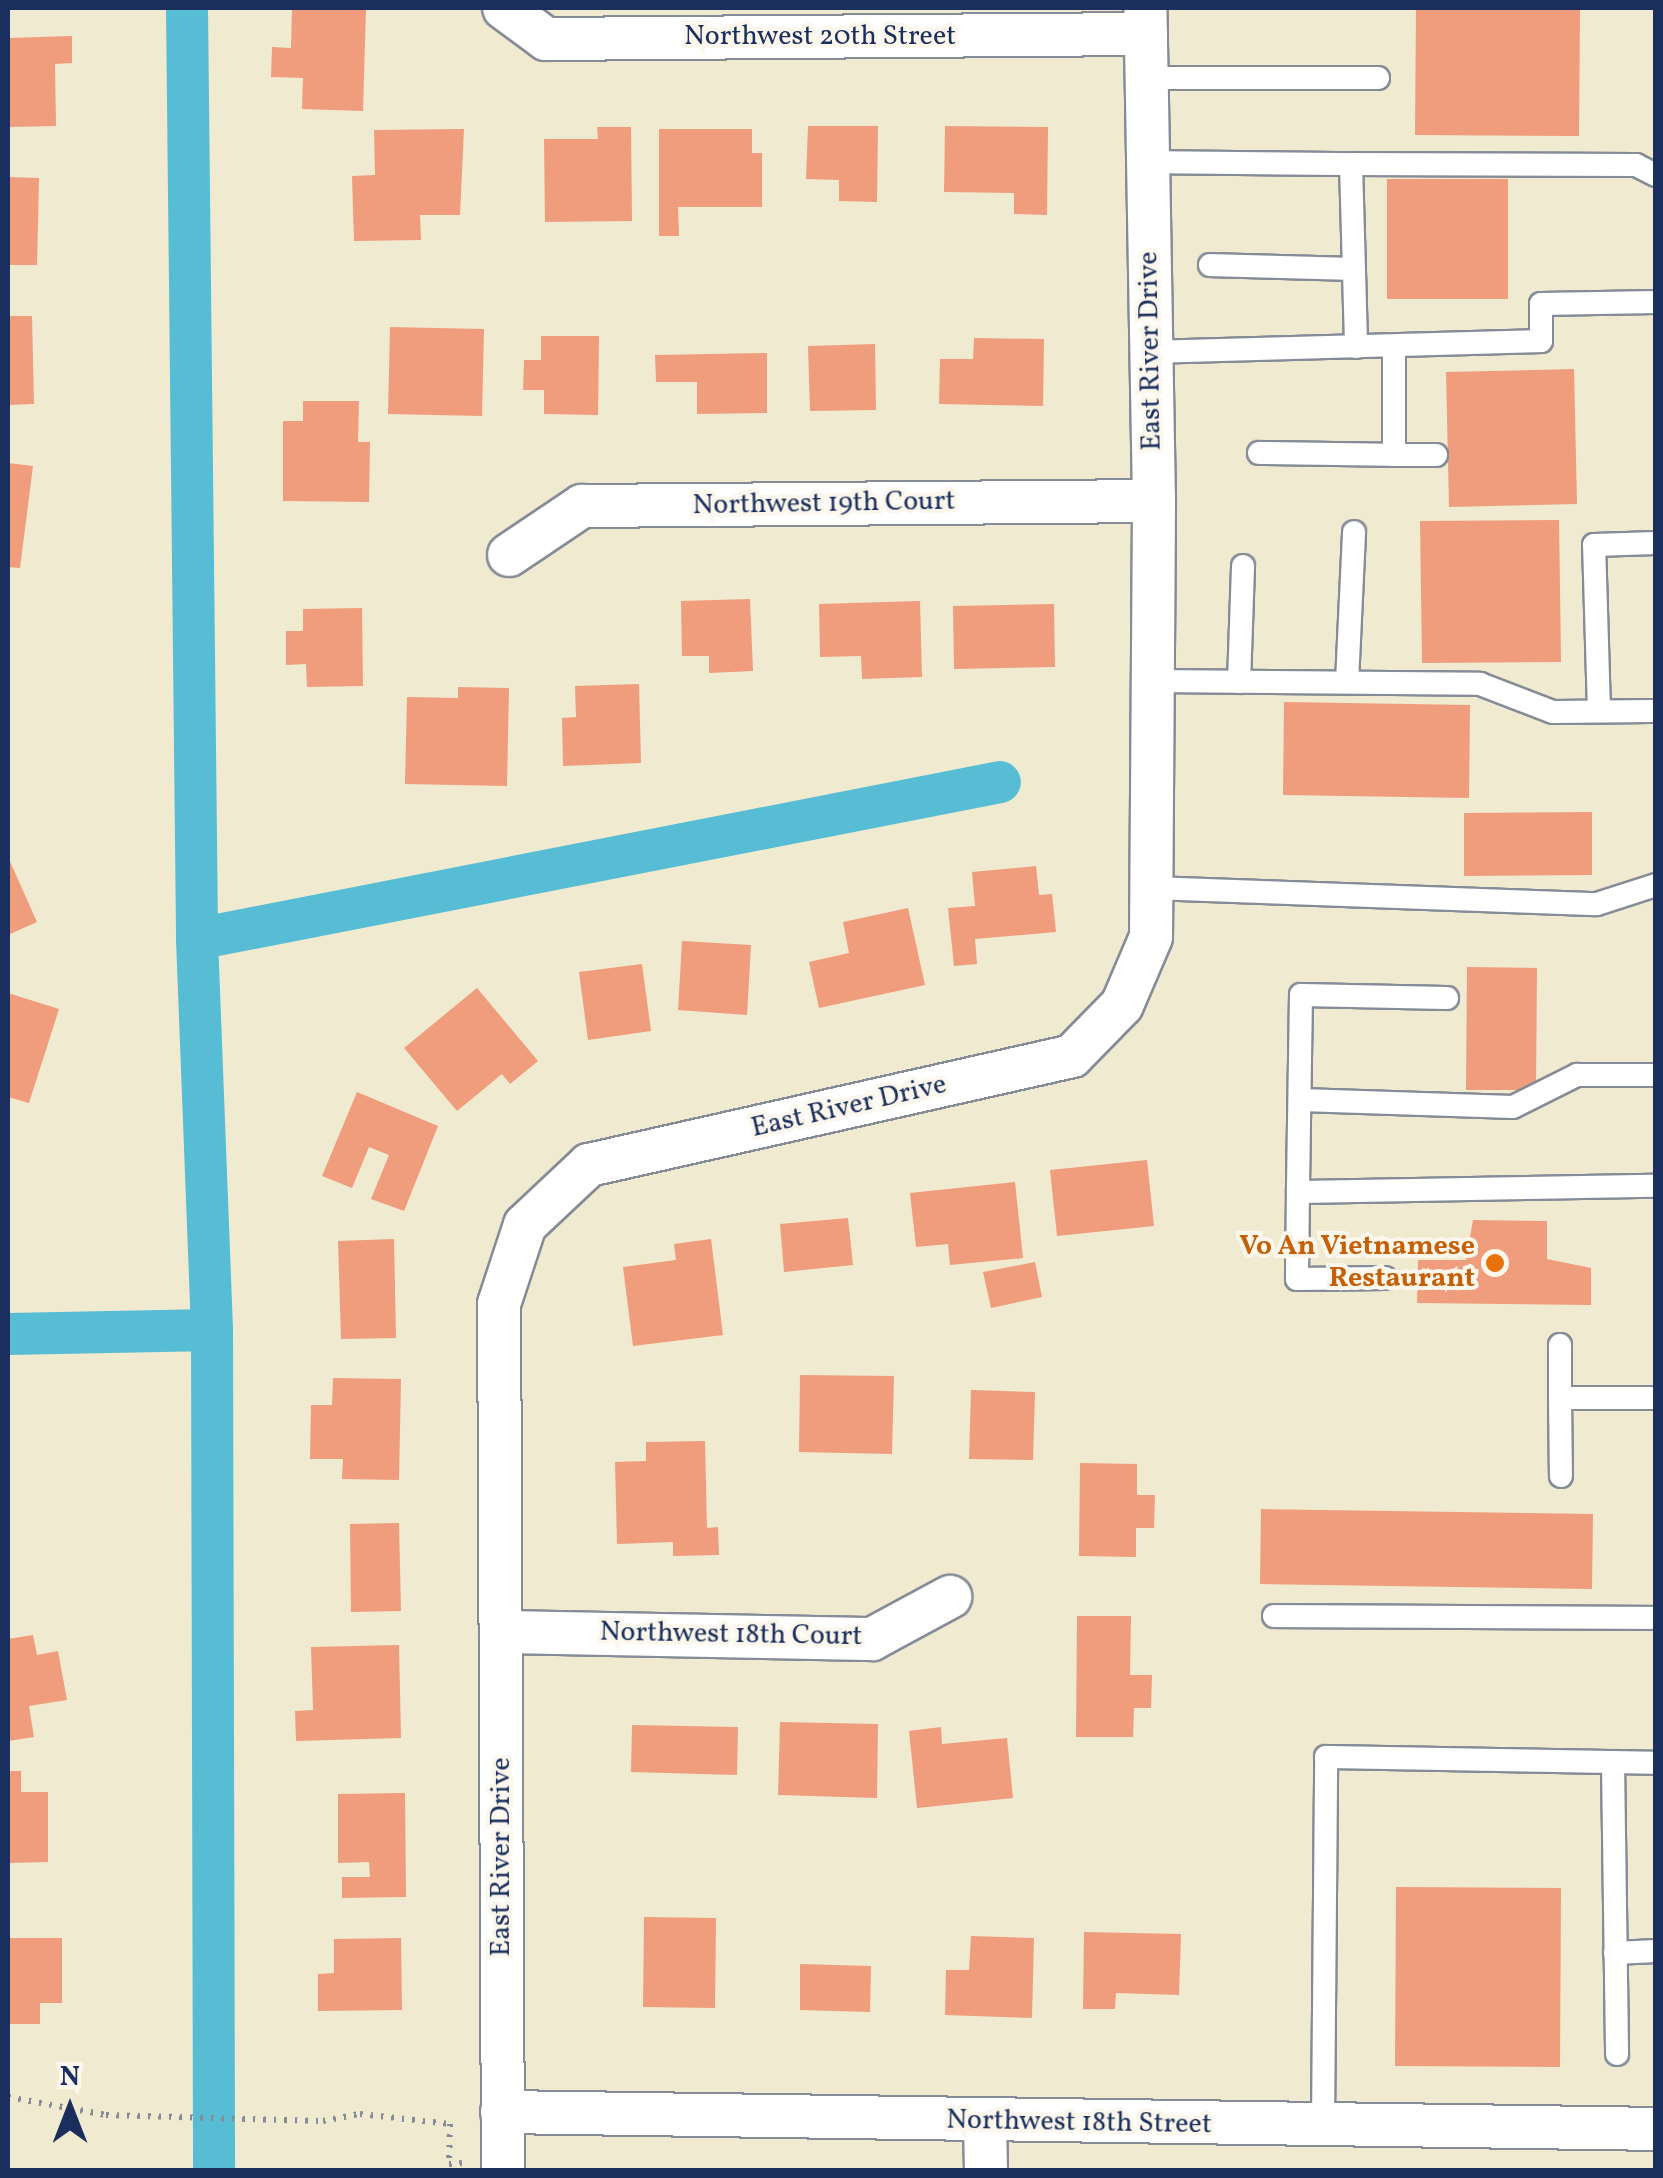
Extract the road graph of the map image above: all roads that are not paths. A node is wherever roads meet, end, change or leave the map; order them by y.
1 (504, 8) edge
2 (1146, 21) edge
3 (1147, 78) junction
4 (1378, 78) dead end
5 (1148, 162) junction
6 (1351, 164) junction
7 (1656, 175) edge
8 (1210, 265) dead end
9 (1352, 268) junction
10 (1656, 302) edge
11 (1394, 346) junction
12 (1356, 347) junction
13 (1151, 352) junction
14 (1259, 453) dead end
15 (1394, 455) junction
16 (1436, 456) dead end
17 (1154, 501) junction
18 (1354, 532) dead end
19 (1656, 543) edge
20 (508, 555) dead end
21 (1243, 566) dead end
22 (1152, 681) junction
23 (1239, 682) junction
24 (1346, 682) junction
25 (1598, 711) junction
26 (1656, 711) edge
27 (1656, 884) edge
28 (1152, 888) junction
29 (1447, 998) dead end
30 (1656, 1075) edge
31 (1301, 1100) junction
32 (1656, 1186) edge
33 (1298, 1192) junction
34 (1385, 1278) dead end
35 (1560, 1345) dead end
36 (1560, 1398) junction
37 (1656, 1398) edge
38 (1561, 1476) dead end
39 (950, 1596) dead end
40 (1274, 1616) dead end
41 (1656, 1618) edge
42 (501, 1632) junction
43 (1613, 1762) junction
44 (1656, 1763) edge
45 (1656, 1951) edge
46 (1615, 1953) junction
47 (1617, 2054) dead end
48 (502, 2112) junction
49 (985, 2122) junction
50 (1323, 2125) junction
51 (1656, 2128) edge
52 (503, 2166) edge
53 (986, 2170) edge

1 - 2 street, Northwest 20th Street
2 - 3 street, East River Drive
3 - 4 lane
3 - 5 street, East River Drive
5 - 6 lane
5 - 13 street, East River Drive
6 - 7 lane
6 - 9 lane
8 - 9 lane
9 - 12 lane
10 - 11 lane
11 - 12 lane
11 - 15 lane
12 - 13 lane
13 - 17 street, East River Drive
14 - 15 lane
15 - 16 lane
17 - 20 street, Northwest 19th Court
17 - 22 street, East River Drive
18 - 24 lane
19 - 25 lane
21 - 23 lane
22 - 23 lane
22 - 28 street, East River Drive
23 - 24 lane
24 - 25 lane
25 - 26 lane
27 - 28 lane
28 - 42 street, East River Drive
29 - 31 lane
30 - 31 lane
31 - 33 lane
32 - 33 lane
33 - 34 lane
35 - 36 lane
36 - 37 lane
36 - 38 lane
39 - 42 street, Northwest 18th Court
40 - 41 lane
42 - 48 street, East River Drive
43 - 44 lane
43 - 46 lane
43 - 50 lane
45 - 46 lane
46 - 47 lane
48 - 49 street, Northwest 18th Street
48 - 52 street, East River Drive
49 - 50 street, Northwest 18th Street
49 - 53 street
50 - 51 street, Northwest 18th Street

